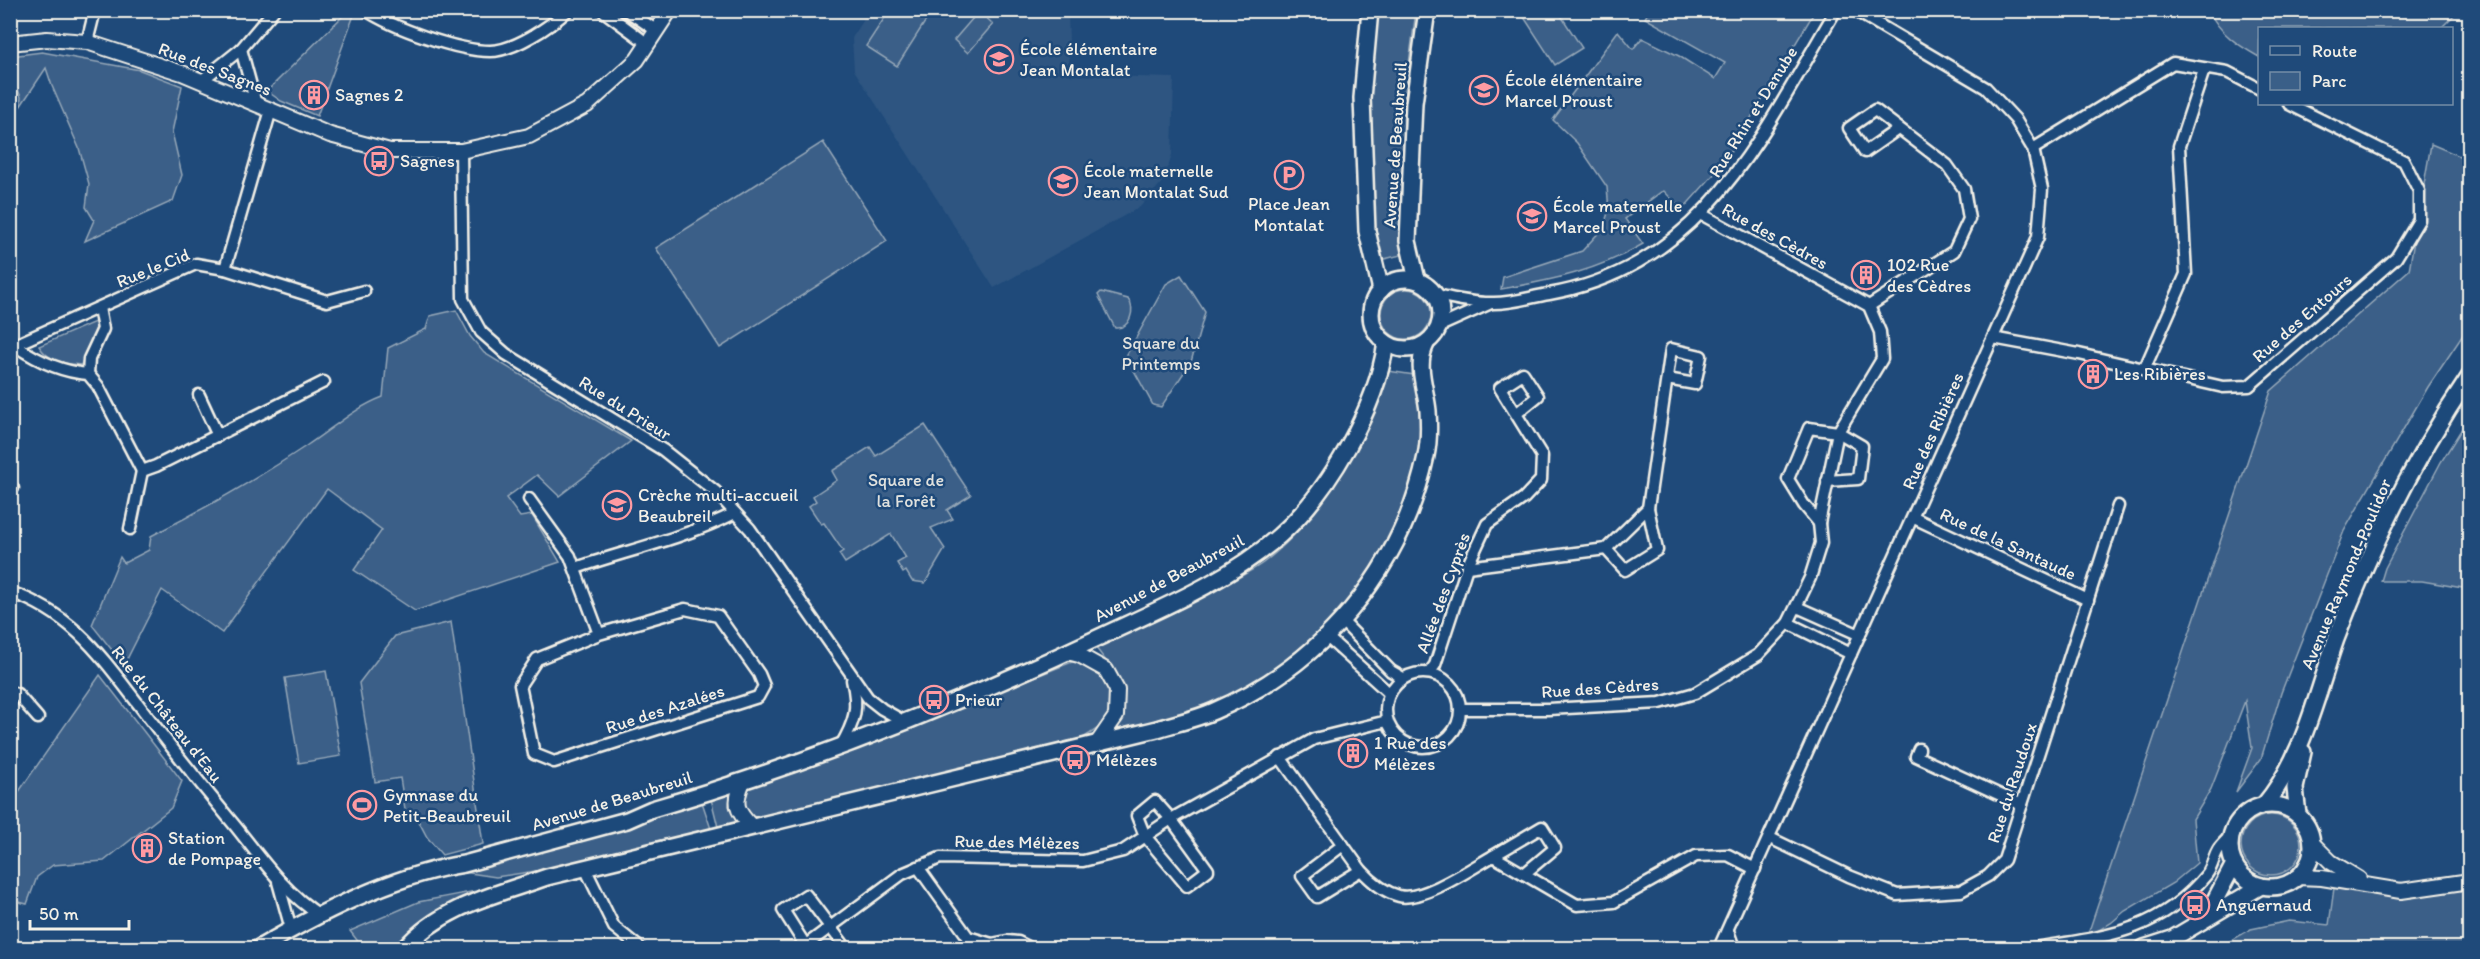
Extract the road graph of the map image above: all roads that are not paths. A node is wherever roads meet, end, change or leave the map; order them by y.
1 (95, 10) edge
2 (274, 10) edge
3 (366, 10) edge
4 (568, 10) edge
5 (602, 10) edge
6 (626, 10) edge
7 (670, 10) edge
8 (1370, 10) edge
9 (1427, 10) edge
10 (1836, 10) edge
11 (1854, 10) edge
12 (657, 32) junction
13 (87, 42) junction
14 (10, 43) edge
15 (648, 44) junction
16 (241, 49) junction
17 (2204, 70) junction
18 (201, 81) junction
19 (2258, 88) edge
20 (256, 104) junction
21 (2291, 105) edge
22 (271, 110) junction
23 (1898, 129) dead end
24 (2033, 149) junction
25 (460, 151) junction
26 (1701, 214) junction
27 (225, 269) junction
28 (1418, 280) junction
29 (1381, 290) junction
30 (364, 291) dead end
31 (1437, 295) junction
32 (1492, 303) junction
33 (1869, 306) junction
34 (99, 308) junction
35 (1440, 326) junction
36 (1993, 338) junction
37 (1386, 343) junction
38 (1425, 344) junction
39 (13, 346) edge
40 (2144, 370) junction
41 (88, 374) junction
42 (2469, 376) edge
43 (1667, 379) dead end
44 (324, 382) dead end
45 (199, 395) dead end
46 (1516, 414) dead end
47 (1838, 432) junction
48 (218, 436) junction
49 (142, 471) junction
50 (1827, 482) junction
51 (529, 499) dead end
52 (2118, 506) dead end
53 (1648, 508) junction
54 (735, 513) junction
55 (1914, 518) junction
56 (1819, 523) junction
57 (130, 529) dead end
58 (1606, 549) junction
59 (1467, 567) junction
60 (576, 568) junction
61 (10, 592) edge
62 (2088, 600) junction
63 (1797, 607) junction
64 (1343, 622) junction
65 (1788, 623) junction
66 (599, 634) junction
67 (1860, 635) junction
68 (1328, 637) junction
69 (1068, 652) junction
70 (1851, 654) junction
71 (1428, 673) junction
72 (850, 674) junction
73 (1403, 678) junction
74 (10, 692) edge
75 (1389, 693) junction
76 (1460, 709) junction
77 (38, 718) dead end
78 (1387, 721) junction
79 (905, 722) junction
80 (2306, 731) junction
81 (1096, 745) junction
82 (839, 748) junction
83 (1919, 749) dead end
84 (1280, 757) junction
85 (743, 781) junction
86 (2264, 805) junction
87 (2022, 806) junction
88 (2298, 815) junction
89 (1171, 819) junction
90 (752, 827) junction
91 (1145, 836) junction
92 (2230, 836) junction
93 (1770, 838) junction
94 (2312, 843) junction
95 (1343, 845) junction
96 (1492, 856) junction
97 (2234, 864) junction
98 (918, 867) junction
99 (585, 868) junction
100 (1755, 869) junction
101 (1361, 870) junction
102 (1524, 874) junction
103 (2297, 877) junction
104 (277, 879) junction
105 (2469, 881) edge
106 (2366, 884) junction
107 (2261, 886) junction
108 (321, 916) junction
109 (831, 927) junction
110 (291, 929) junction
111 (2186, 929) junction
112 (1728, 931) junction
113 (259, 948) edge
114 (405, 948) edge
115 (640, 948) edge
116 (805, 948) edge
117 (846, 948) edge
118 (1030, 948) edge
119 (1719, 948) edge
120 (1734, 948) edge
121 (2033, 948) edge
122 (2144, 948) edge

1 - 13 street
2 - 16 street
3 - 4 street
5 - 15 street
6 - 12 street
7 - 12 street, Rue des Sagnes
8 - 29 main road, Avenue de Beaubreuil
9 - 28 main road, Avenue de Beaubreuil
10 - 26 street, Rue Rhin et Danube
11 - 24 street, Rue des Ribières
12 - 15 street, Rue des Sagnes
13 - 14 street, Rue des Sagnes
13 - 18 street, Rue des Sagnes
15 - 25 street, Rue des Sagnes
16 - 18 street
16 - 20 street
17 - 19 street
17 - 24 street
17 - 40 street
18 - 20 street, Rue des Sagnes
20 - 22 street, Rue des Sagnes
21 - 40 street, Rue des Entours
22 - 25 street, Rue des Sagnes
22 - 27 street
23 - 33 street
24 - 36 street, Rue des Ribières
25 - 54 street, Rue du Prieur
26 - 32 street, Rue Rhin et Danube
26 - 33 street, Rue des Cèdres
27 - 30 street, Rue le Cid
27 - 34 street, Rue le Cid
28 - 29 main road
28 - 31 main road
29 - 37 main road
31 - 32 street, Rue Rhin et Danube
31 - 35 main road
32 - 35 street, Rue Rhin et Danube
33 - 47 street, Rue des Cèdres
34 - 39 street, Rue le Cid
34 - 41 street
35 - 38 main road
36 - 40 street, Rue des Entours
36 - 55 street, Rue des Ribières
37 - 38 main road
37 - 69 main road, Avenue de Beaubreuil
38 - 64 main road
39 - 41 street
41 - 49 street
42 - 80 main road, Avenue Raymond-Poulidor
43 - 53 street
44 - 48 street
45 - 48 street
46 - 59 street, Allée des Cyprès
47 - 50 street, Rue des Cèdres
47 - 50 street
47 - 56 street
48 - 49 street
49 - 57 street
50 - 56 street, Rue des Cèdres
51 - 60 street
52 - 62 street, Rue du Raudoux
53 - 58 street
53 - 58 street
54 - 60 street
54 - 72 street, Rue du Prieur
55 - 62 street, Rue de la Santaude
55 - 67 street, Rue des Ribières
56 - 63 street, Rue des Cèdres
58 - 59 street
59 - 71 street, Allée des Cyprès
60 - 66 street
61 - 104 street, Rue du Château d'Eau
62 - 87 street, Rue du Raudoux
63 - 65 street, Rue des Cèdres
63 - 67 street
64 - 68 main road
64 - 73 street
65 - 70 street
65 - 76 street, Rue des Cèdres
66 - 66 street, Rue des Azalées
67 - 70 street, Rue des Ribières
68 - 75 street
68 - 81 main road
69 - 79 main road, Avenue de Beaubreuil
69 - 81 street
70 - 93 street, Rue des Ribières
71 - 73 street
71 - 76 street
72 - 79 street, Rue du Prieur
72 - 82 street, Rue du Prieur
73 - 75 street
74 - 77 street
75 - 78 street
76 - 78 street
78 - 84 street, Rue des Mélèzes
79 - 82 main road, Avenue de Beaubreuil
80 - 86 main road, Avenue Raymond-Poulidor
80 - 88 main road, Avenue Raymond-Poulidor
81 - 90 main road
82 - 85 main road, Avenue de Beaubreuil
83 - 87 street
84 - 89 street, Rue des Mélèzes
84 - 95 street
85 - 90 street
85 - 108 main road, Avenue de Beaubreuil
86 - 88 main road
86 - 92 main road
87 - 93 street, Rue du Raudoux
88 - 94 main road
89 - 91 street, Rue des Mélèzes
89 - 91 street
89 - 91 street
90 - 99 main road
91 - 98 street, Rue des Mélèzes
92 - 97 main road
92 - 121 street
93 - 100 street, Rue des Ribières
94 - 103 main road
94 - 106 street
95 - 101 street
95 - 101 street
96 - 101 street
96 - 102 street
96 - 102 street
97 - 107 main road
97 - 111 main road
98 - 109 street, Rue des Mélèzes
98 - 118 street
99 - 114 main road
99 - 115 street
100 - 102 street
100 - 112 street, Rue des Ribières
103 - 106 street
103 - 107 main road
104 - 108 street, Rue du Château d'Eau
104 - 110 street
105 - 106 street
107 - 111 main road
108 - 110 main road, Avenue de Beaubreuil
109 - 116 street, Rue des Mélèzes
109 - 116 street, Rue des Mélèzes
109 - 117 street, Rue des Mélèzes
110 - 113 main road, Avenue de Beaubreuil
111 - 122 main road
112 - 119 street, Rue des Ribières
112 - 120 street

